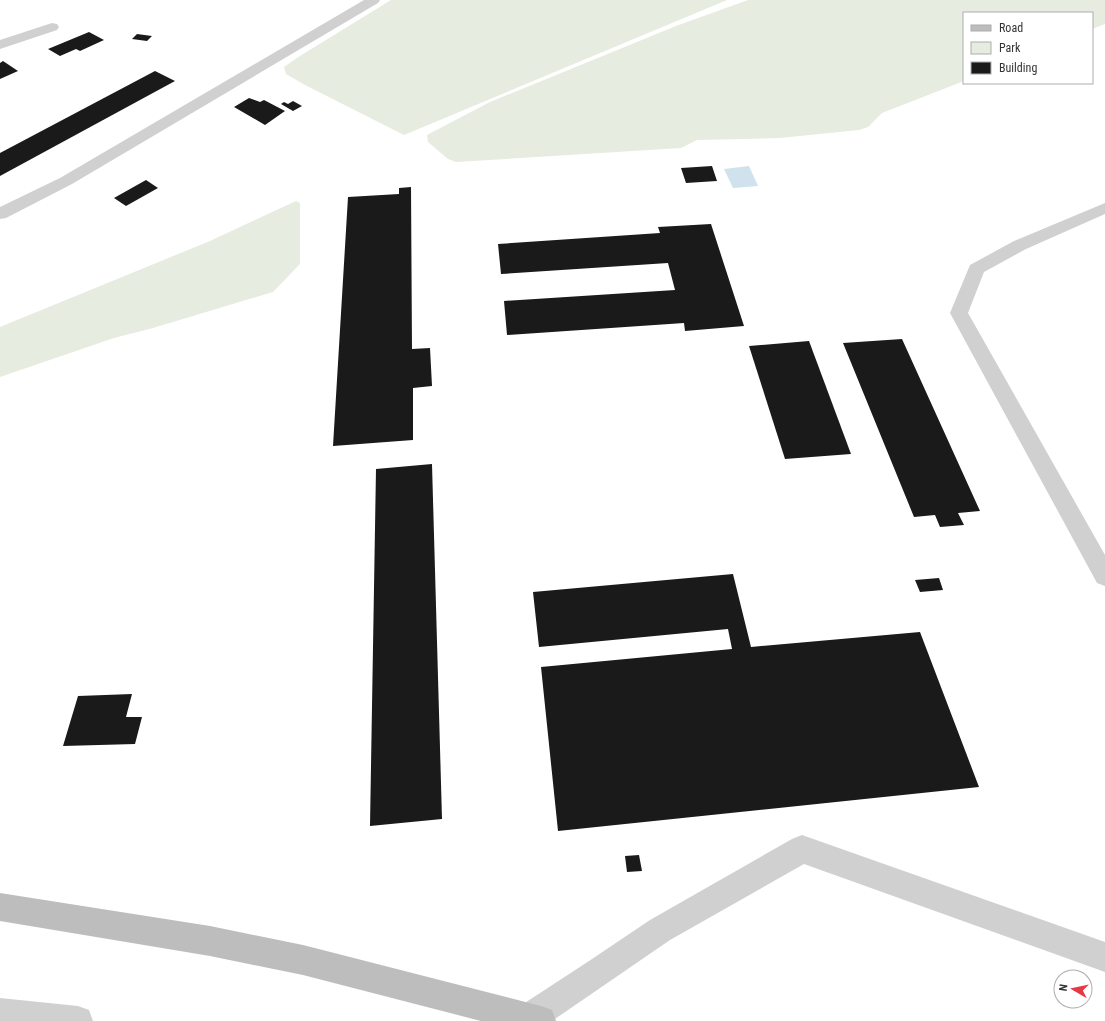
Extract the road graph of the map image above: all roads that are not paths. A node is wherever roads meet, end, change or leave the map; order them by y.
1 (373, 0) edge
2 (52, 27) dead end
3 (0, 45) edge
4 (1105, 208) edge
5 (0, 214) edge
6 (1105, 576) edge
7 (0, 907) edge
8 (1105, 958) edge
9 (0, 1013) edge
10 (532, 1020) edge
11 (78, 1021) edge

1 - 5 street
2 - 3 street
4 - 6 street
7 - 10 main road
8 - 10 street
9 - 11 street

